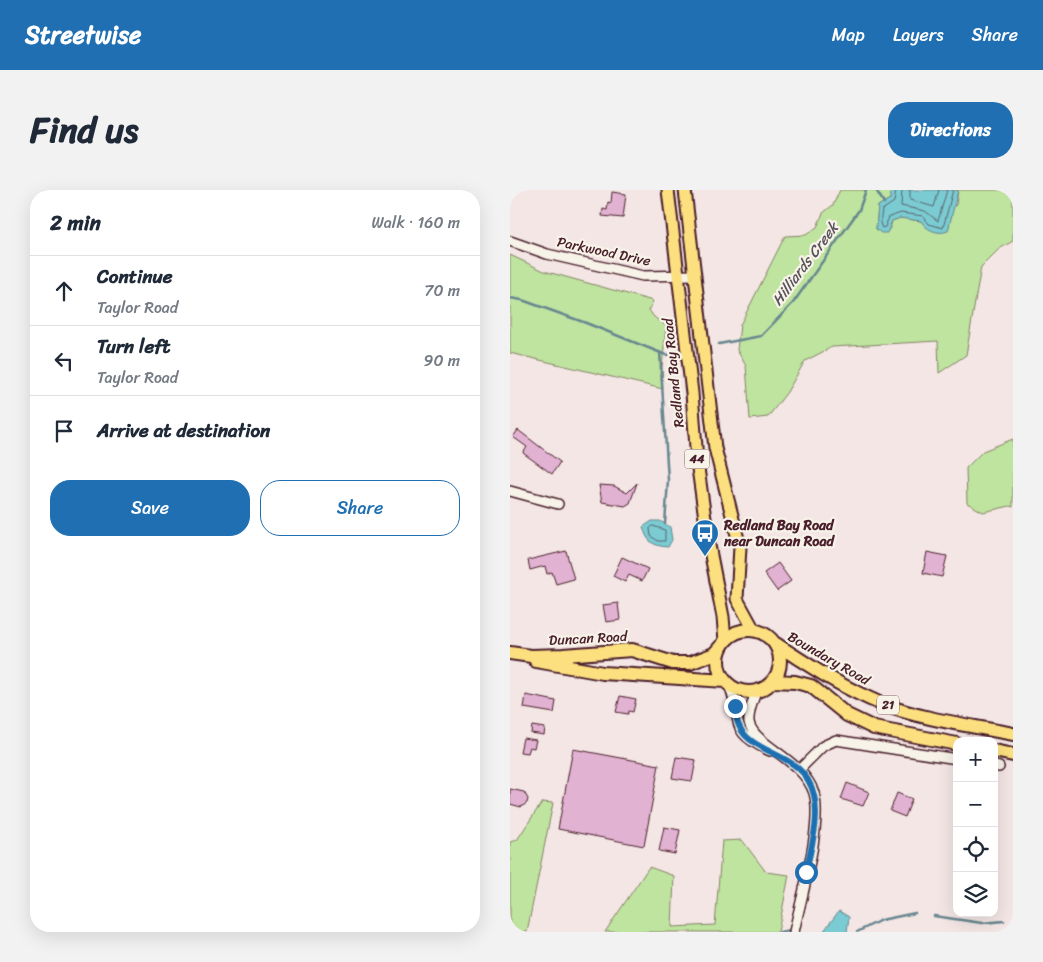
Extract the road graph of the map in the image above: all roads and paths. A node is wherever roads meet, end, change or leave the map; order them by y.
1 (668, 190) edge
2 (685, 190) edge
3 (510, 241) edge
4 (678, 275) junction
5 (694, 275) junction
6 (510, 491) edge
7 (558, 504) dead end
8 (754, 630) junction
9 (723, 644) junction
10 (776, 644) junction
11 (510, 654) edge
12 (774, 681) junction
13 (727, 683) junction
14 (756, 692) junction
15 (1013, 734) edge
16 (953, 743) edge
17 (998, 752) edge
18 (1013, 755) edge
19 (953, 759) edge
20 (800, 769) junction
21 (794, 932) edge

1 - 4 main road, Redland Bay Road / 44
2 - 5 main road, 44
3 - 4 street, Parkwood Drive
4 - 5 street, Parkwood Drive
4 - 9 main road, Redland Bay Road / 44
5 - 8 main road, 44
6 - 7 street
8 - 9 highway
8 - 10 highway, 21
9 - 11 highway, Duncan Road
9 - 13 highway
10 - 12 highway
10 - 15 highway, Boundary Road / 21
11 - 13 highway, Duncan Road
12 - 14 highway
12 - 16 highway, 21
13 - 14 highway
13 - 20 street
14 - 20 street
17 - 18 highway
19 - 20 street
20 - 21 street

